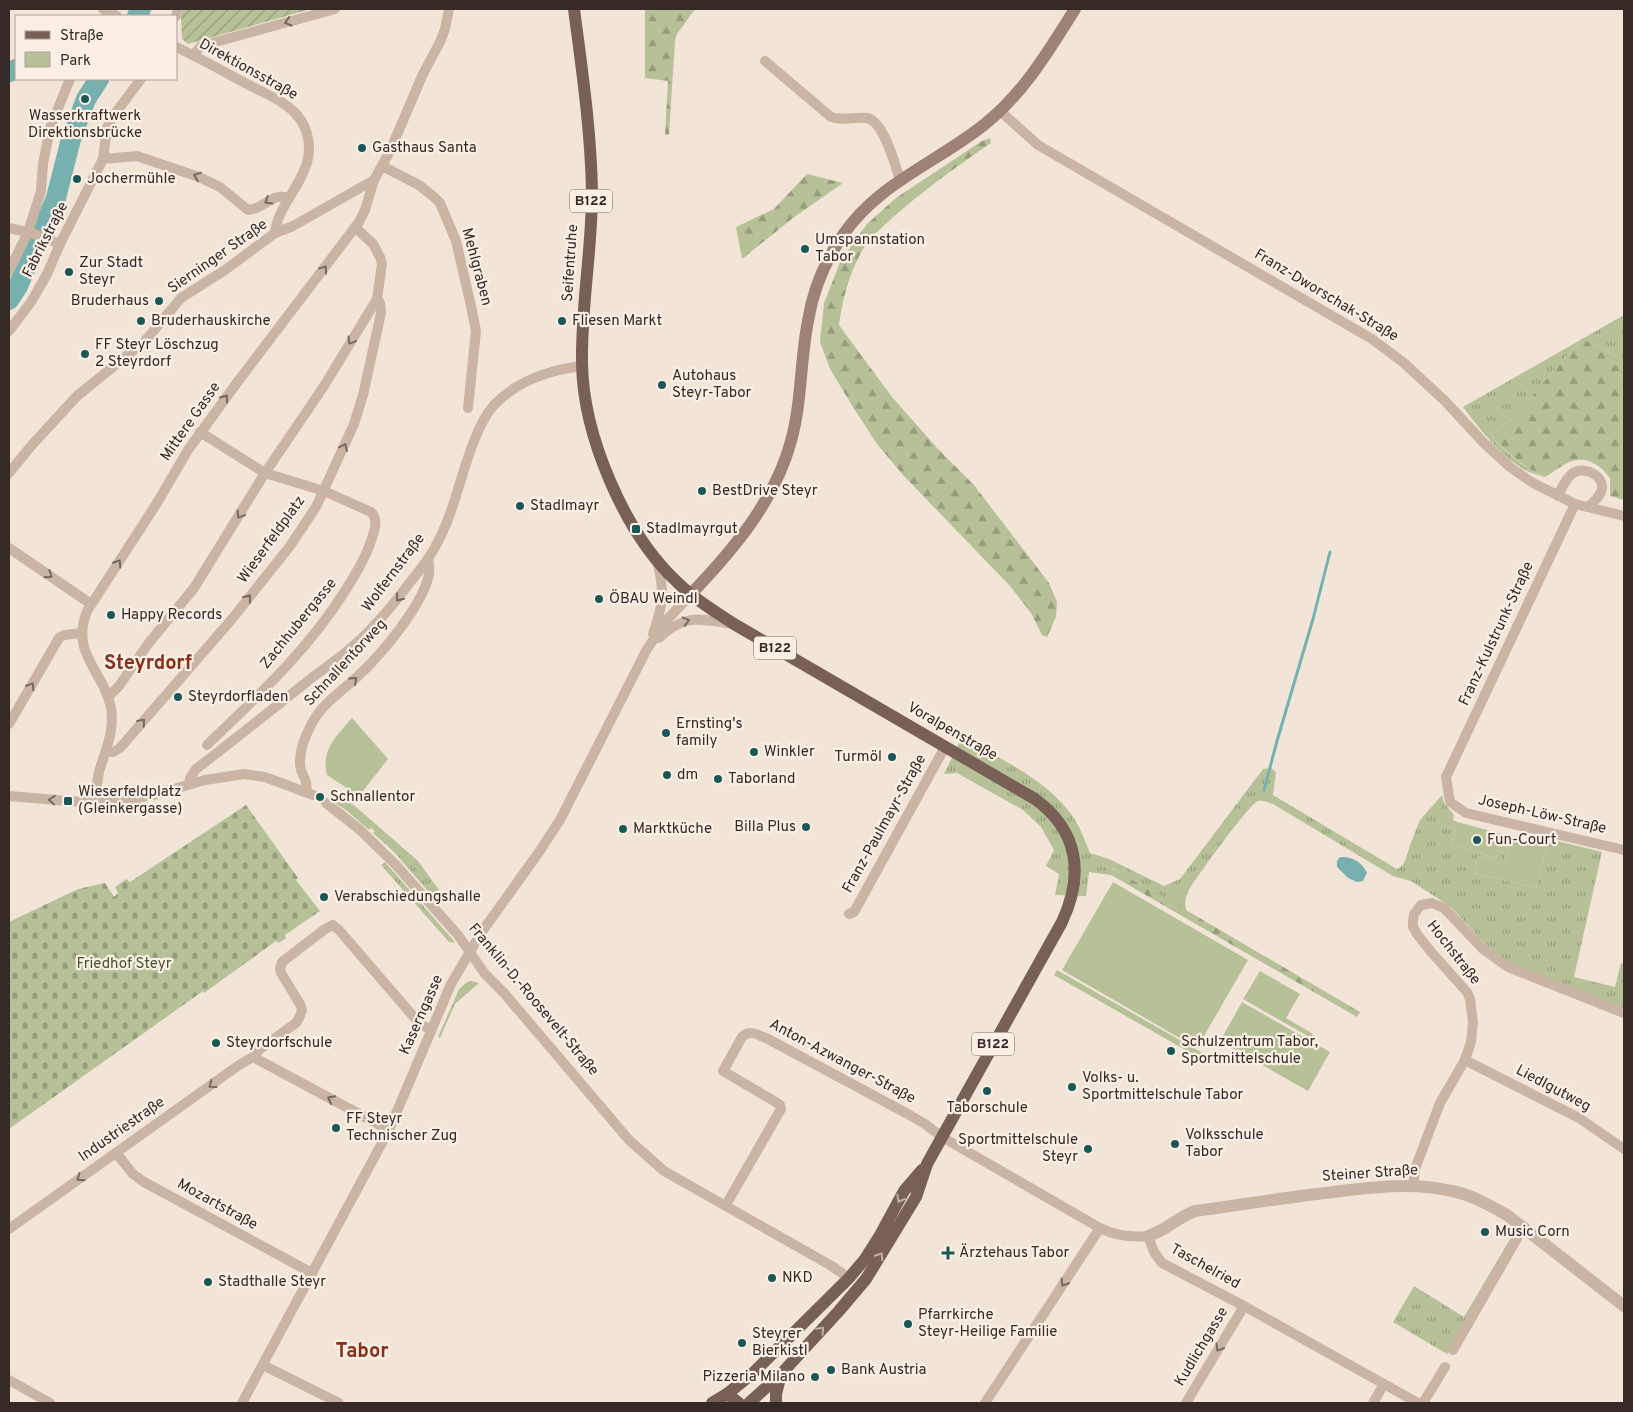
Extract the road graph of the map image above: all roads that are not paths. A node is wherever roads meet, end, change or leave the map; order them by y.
1 (102, 9) edge
2 (335, 9) edge
3 (450, 9) edge
4 (574, 9) edge
5 (1075, 9) edge
6 (115, 15) edge
7 (178, 48) edge
8 (193, 55) junction
9 (765, 60) dead end
10 (70, 80) edge
11 (140, 80) edge
12 (1000, 111) junction
13 (103, 159) junction
14 (382, 166) junction
15 (374, 180) junction
16 (900, 180) junction
17 (290, 198) junction
18 (357, 225) junction
19 (9, 228) edge
20 (30, 232) junction
21 (275, 234) junction
22 (57, 243) junction
23 (9, 271) edge
24 (377, 300) junction
25 (9, 331) edge
26 (582, 366) junction
27 (468, 408) dead end
28 (592, 429) joint
29 (200, 432) junction
30 (9, 473) edge
31 (265, 474) junction
32 (324, 491) junction
33 (1558, 496) junction
34 (1575, 504) junction
35 (1588, 507) junction
36 (1624, 516) edge
37 (9, 548) edge
38 (428, 559) junction
39 (656, 559) junction
40 (691, 594) junction
41 (89, 608) junction
42 (734, 624) junction
43 (82, 633) junction
44 (647, 649) junction
45 (108, 697) junction
46 (9, 724) edge
47 (207, 744) dead end
48 (945, 746) junction
49 (106, 751) junction
50 (1446, 777) joint
51 (190, 784) junction
52 (9, 796) edge
53 (96, 803) junction
54 (326, 803) dead end
55 (1624, 850) edge
56 (849, 914) dead end
57 (470, 952) junction
58 (1624, 1013) edge
59 (431, 1030) junction
60 (253, 1057) junction
61 (1464, 1060) junction
62 (389, 1130) junction
63 (942, 1137) junction
64 (1624, 1149) edge
65 (116, 1152) junction
66 (927, 1164) junction
67 (1412, 1186) junction
68 (726, 1205) junction
69 (1100, 1228) junction
70 (1523, 1228) junction
71 (9, 1229) edge
72 (1148, 1236) junction
73 (312, 1273) junction
74 (849, 1278) junction
75 (1244, 1306) junction
76 (1624, 1306) edge
77 (1453, 1350) dead end
78 (263, 1365) junction
79 (1445, 1367) dead end
80 (780, 1374) junction
81 (9, 1380) edge
82 (1384, 1384) junction
83 (728, 1399) edge
84 (50, 1403) edge
85 (242, 1403) edge
86 (340, 1403) edge
87 (712, 1403) edge
88 (739, 1403) edge
89 (748, 1403) edge
90 (776, 1403) edge
91 (985, 1403) edge
92 (1186, 1403) edge
93 (1374, 1403) edge
94 (1418, 1403) edge
95 (1423, 1403) edge

1 - 6 street
2 -> 8 street
3 - 14 street
4 - 26 main road, Seifentruhe / B122
5 - 12 main road
7 - 8 street, Direktionsstraße
8 - 17 street, Direktionsstraße
9 - 16 street
10 - 20 street
11 - 13 street, Fabrikstraße
12 - 16 main road
12 - 33 street, Franz-Dworschak-Straße
17 -> 13 street
13 - 22 street, Fabrikstraße
14 - 15 street
14 - 27 street, Mehlgraben
15 - 18 street, Mittere Gasse
15 - 21 street, Sierninger Straße
16 - 40 main road
17 - 21 street, Direktionsstraße
18 - 24 street, Wieserfeldplatz
29 -> 18 street, Mittere Gasse
19 - 20 street
20 - 22 street
20 - 23 street
21 - 30 street, Sierninger Straße
22 - 25 street, Fabrikstraße
24 -> 31 street, Wieserfeldplatz
32 -> 24 street, Wieserfeldplatz
26 - 28 main road, Seifentruhe / B122
26 - 38 street, Wolfernstraße
28 - 39 main road, Voralpenstraße / B122
29 - 31 street, Zachhubergasse
41 -> 29 street, Mittere Gasse
31 - 32 street, Zachhubergasse
31 -> 45 street, Wieserfeldplatz
32 - 47 street, Zachhubergasse
49 -> 32 street, Wieserfeldplatz
33 - 34 street, Franz-Dworschak-Straße
33 - 35 street
34 - 35 street, Franz-Dworschak-Straße
34 - 50 street, Franz-Kulstrunk-Straße
35 - 36 street, Franz-Dworschak-Straße
37 -> 41 street
38 -> 51 street, Wolfernstraße
51 -> 38 street, Schnallentorweg
39 - 40 main road, Voralpenstraße / B122
39 - 44 street, Kaserngasse
40 - 42 main road, Voralpenstraße / B122
40 - 44 street, Kaserngasse
41 - 43 street
44 -> 42 street, Kaserngasse
42 - 48 main road, Voralpenstraße / B122
43 - 45 street
46 -> 43 street
44 - 57 street, Kaserngasse
45 - 49 street
48 - 56 street, Franz-Paulmayr-Straße
48 - 63 main road, Voralpenstraße / B122
49 - 53 street
50 - 55 street, Joseph-Löw-Straße
51 - 53 street
53 -> 52 street
54 - 57 street, Franklin-D.-Roosevelt-Straße
57 - 59 street, Kaserngasse
57 - 68 street, Franklin-D.-Roosevelt-Straße
58 - 61 street, Hochstraße
59 - 60 street, Industriestraße
59 - 62 street, Kaserngasse
62 -> 60 street
60 -> 65 street, Industriestraße
61 - 64 street, Liedlgutweg
61 - 67 street, Hochstraße
62 - 73 street, Kaserngasse
63 - 66 main road, B122
63 - 68 street, Anton-Azwanger-Straße
63 - 69 street
65 -> 71 street, Industriestraße
65 - 73 street, Mozartstraße
66 -> 74 main road, B122
80 -> 66 main road, B122
67 - 70 street, Steiner Straße
67 - 72 street, Steiner Straße
68 - 74 street, Franklin-D.-Roosevelt-Straße
69 - 72 street
69 -> 91 street
70 - 76 street, Steiner Straße
70 - 77 street
72 - 75 street, Taschelried
73 - 78 street, Kaserngasse
74 - 83 main road, B122
75 - 82 street, Taschelried
75 -> 92 street, Kudlichgasse
78 - 85 street, Kaserngasse
78 - 86 street
79 - 95 street
80 - 89 main road, B122
80 - 90 main road
81 - 84 street
82 - 93 street
82 - 94 street, Taschelried
83 - 87 main road, B122
83 - 88 main road

